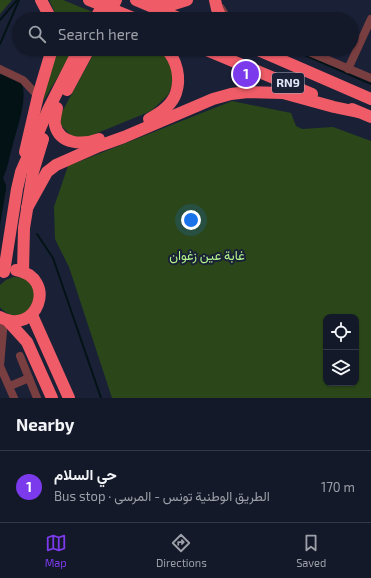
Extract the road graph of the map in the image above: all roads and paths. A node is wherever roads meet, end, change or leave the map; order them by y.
1 (41, 0) edge
2 (89, 0) edge
3 (106, 0) edge
4 (116, 0) edge
5 (136, 0) edge
6 (151, 0) edge
7 (185, 0) edge
8 (215, 0) edge
9 (218, 0) edge
10 (47, 12) edge
11 (100, 12) edge
12 (110, 12) edge
13 (118, 12) edge
14 (164, 12) edge
15 (218, 12) edge
16 (224, 12) edge
17 (371, 18) edge
18 (359, 45) edge
19 (50, 56) edge
20 (76, 56) edge
21 (84, 56) edge
22 (171, 56) edge
23 (221, 56) edge
24 (273, 56) edge
25 (318, 56) edge
26 (354, 56) edge
27 (0, 69) edge
28 (348, 69) junction
29 (70, 74) junction
30 (371, 78) edge
31 (38, 96) junction
32 (371, 99) edge
33 (57, 108) junction
34 (358, 112) junction
35 (371, 117) edge
36 (21, 172) junction
37 (27, 208) junction
38 (23, 272) junction
39 (2, 273) edge
40 (32, 315) junction
41 (4, 319) edge
42 (20, 356) dead end
43 (0, 366) edge
44 (29, 378) junction
45 (10, 386) junction
46 (14, 398) edge
47 (37, 398) edge
48 (52, 398) edge
49 (69, 398) edge

1 - 10 highway
2 - 13 highway
3 - 11 highway, bridge
4 - 12 highway, bridge
5 - 14 highway
6 - 7 highway
8 - 15 highway
9 - 16 street
17 - 18 street
19 - 31 highway
20 - 29 highway
21 - 29 highway
22 - 33 highway
23 - 34 highway, RN9
24 - 32 highway, RN9
25 - 28 street
26 - 28 street
27 - 31 street
28 - 30 street
29 - 33 highway
29 - 36 highway
31 - 36 highway
33 - 37 highway
34 - 35 highway, RN9
34 - 37 highway
36 - 39 highway
37 - 38 highway
38 - 39 highway
38 - 40 highway
40 - 41 highway
40 - 49 highway
41 - 43 street
41 - 48 highway
42 - 44 street
43 - 45 street
44 - 45 street
44 - 47 street
45 - 46 street

